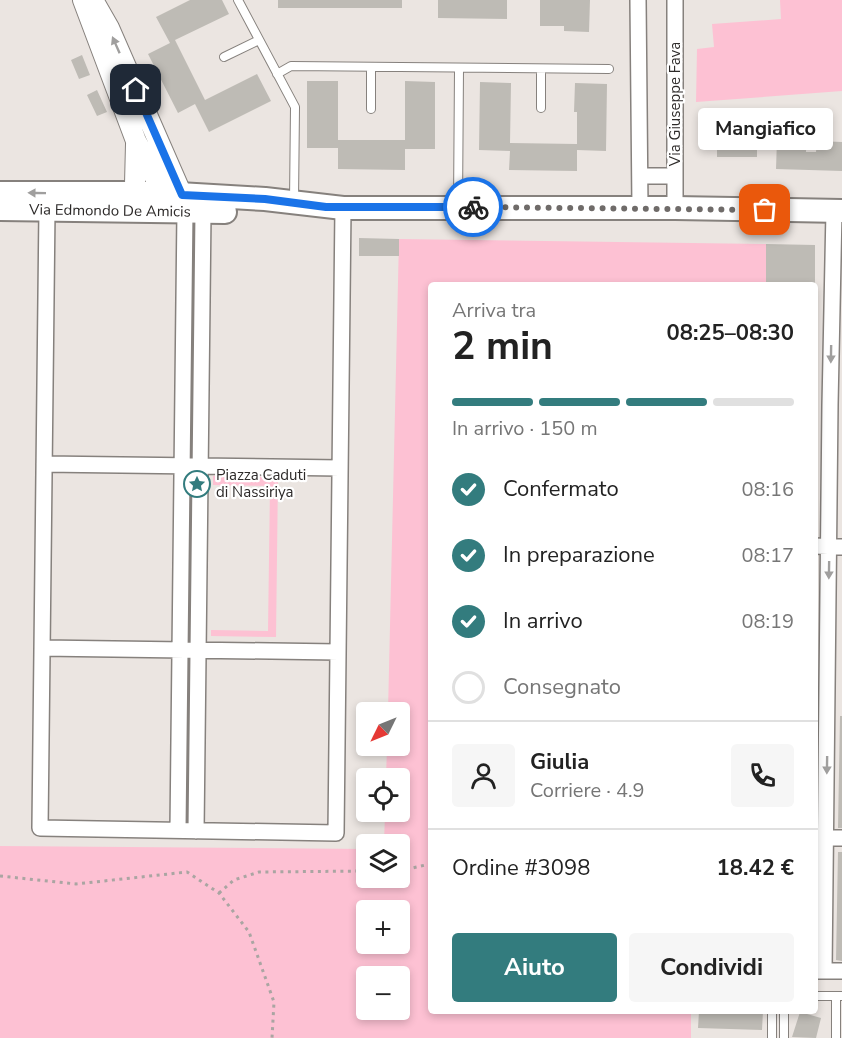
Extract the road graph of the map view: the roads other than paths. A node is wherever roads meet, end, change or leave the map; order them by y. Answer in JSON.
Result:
{"nodes":[{"id":1,"x":83,"y":0,"type":"edge"},
{"id":2,"x":93,"y":0,"type":"edge"},
{"id":3,"x":238,"y":0,"type":"edge"},
{"id":4,"x":638,"y":0,"type":"edge"},
{"id":5,"x":675,"y":0,"type":"edge"},
{"id":6,"x":259,"y":40,"type":"junction"},
{"id":7,"x":224,"y":57,"type":"dead end"},
{"id":8,"x":371,"y":67,"type":"junction"},
{"id":9,"x":459,"y":69,"type":"junction"},
{"id":10,"x":541,"y":69,"type":"junction"},
{"id":11,"x":609,"y":69,"type":"dead end"},
{"id":12,"x":277,"y":74,"type":"junction"},
{"id":13,"x":541,"y":108,"type":"dead end"},
{"id":14,"x":371,"y":109,"type":"dead end"},
{"id":15,"x":136,"y":141,"type":"junction"},
{"id":16,"x":640,"y":176,"type":"junction"},
{"id":17,"x":675,"y":176,"type":"junction"},
{"id":18,"x":0,"y":193,"type":"edge"},
{"id":19,"x":133,"y":194,"type":"junction"},
{"id":20,"x":294,"y":203,"type":"junction"},
{"id":21,"x":180,"y":204,"type":"junction"},
{"id":22,"x":334,"y":207,"type":"junction"},
{"id":23,"x":458,"y":207,"type":"junction"},
{"id":24,"x":640,"y":208,"type":"junction"},
{"id":25,"x":675,"y":208,"type":"junction"},
{"id":26,"x":0,"y":209,"type":"edge"},
{"id":27,"x":46,"y":209,"type":"junction"},
{"id":28,"x":838,"y":211,"type":"edge"},
{"id":29,"x":836,"y":405,"type":"edge"},
{"id":30,"x":44,"y":464,"type":"junction"},
{"id":31,"x":182,"y":466,"type":"junction"},
{"id":32,"x":200,"y":466,"type":"junction"},
{"id":33,"x":340,"y":468,"type":"junction"},
{"id":34,"x":829,"y":546,"type":"edge"},
{"id":35,"x":42,"y":648,"type":"junction"},
{"id":36,"x":180,"y":650,"type":"junction"},
{"id":37,"x":198,"y":650,"type":"junction"},
{"id":38,"x":338,"y":652,"type":"junction"},
{"id":39,"x":835,"y":708,"type":"edge"},
{"id":40,"x":178,"y":830,"type":"junction"},
{"id":41,"x":196,"y":831,"type":"junction"},
{"id":42,"x":826,"y":838,"type":"junction"},
{"id":43,"x":842,"y":838,"type":"edge"},
{"id":44,"x":820,"y":971,"type":"edge"},
{"id":45,"x":842,"y":971,"type":"edge"},
{"id":46,"x":818,"y":996,"type":"edge"},
{"id":47,"x":839,"y":996,"type":"edge"},
{"id":48,"x":772,"y":1014,"type":"edge"},
{"id":49,"x":784,"y":1014,"type":"edge"},
{"id":50,"x":772,"y":1038,"type":"edge"},
{"id":51,"x":784,"y":1038,"type":"edge"},
{"id":52,"x":836,"y":1038,"type":"edge"}],
"edges":[{"from":1,"to":15,"type":"street"},
{"from":21,"to":2,"type":"street","one_way":true},
{"from":3,"to":6,"type":"lane"},
{"from":4,"to":16,"type":"street"},
{"from":5,"to":17,"type":"street","name":"Via Giuseppe Fava"},
{"from":6,"to":7,"type":"lane"},
{"from":6,"to":12,"type":"lane"},
{"from":8,"to":9,"type":"lane"},
{"from":8,"to":12,"type":"lane"},
{"from":8,"to":14,"type":"lane"},
{"from":9,"to":10,"type":"lane"},
{"from":9,"to":23,"type":"lane"},
{"from":10,"to":11,"type":"lane"},
{"from":10,"to":13,"type":"lane"},
{"from":12,"to":20,"type":"lane"},
{"from":15,"to":19,"type":"street"},
{"from":15,"to":21,"type":"street"},
{"from":16,"to":17,"type":"street"},
{"from":16,"to":24,"type":"street"},
{"from":17,"to":25,"type":"street","name":"Via Giuseppe Fava"},
{"from":19,"to":18,"type":"main road","name":"Via Edmondo De Amicis","one_way":true},
{"from":19,"to":21,"type":"main road","name":"Via Edmondo De Amicis"},
{"from":20,"to":21,"type":"main road","name":"Via Edmondo De Amicis"},
{"from":20,"to":22,"type":"main road","name":"Via Edmondo De Amicis"},
{"from":21,"to":22,"type":"main road","name":"Via Edmondo De Amicis"},
{"from":21,"to":27,"type":"main road","name":"Via Edmondo De Amicis"},
{"from":21,"to":31,"type":"street"},
{"from":21,"to":32,"type":"street"},
{"from":22,"to":23,"type":"main road","name":"Via Edmondo De Amicis"},
{"from":22,"to":33,"type":"street"},
{"from":23,"to":24,"type":"main road","name":"Via Edmondo De Amicis"},
{"from":24,"to":25,"type":"main road","name":"Via Edmondo De Amicis"},
{"from":25,"to":28,"type":"main road","name":"Via Edmondo De Amicis"},
{"from":26,"to":27,"type":"main road","name":"Via Edmondo De Amicis"},
{"from":27,"to":30,"type":"street"},
{"from":28,"to":29,"type":"street","one_way":true},
{"from":29,"to":34,"type":"street"},
{"from":30,"to":31,"type":"street"},
{"from":30,"to":35,"type":"street"},
{"from":31,"to":32,"type":"street"},
{"from":31,"to":36,"type":"street"},
{"from":32,"to":33,"type":"street"},
{"from":32,"to":37,"type":"street"},
{"from":33,"to":38,"type":"street"},
{"from":34,"to":39,"type":"street","one_way":true},
{"from":35,"to":36,"type":"street"},
{"from":35,"to":40,"type":"street"},
{"from":36,"to":37,"type":"street"},
{"from":36,"to":40,"type":"street"},
{"from":37,"to":38,"type":"street"},
{"from":37,"to":41,"type":"street"},
{"from":38,"to":41,"type":"street"},
{"from":39,"to":42,"type":"street","one_way":true},
{"from":40,"to":41,"type":"street"},
{"from":42,"to":43,"type":"street"},
{"from":42,"to":44,"type":"street"},
{"from":44,"to":45,"type":"street"},
{"from":46,"to":47,"type":"lane"},
{"from":47,"to":52,"type":"lane"},
{"from":48,"to":50,"type":"lane"},
{"from":49,"to":51,"type":"lane"}]}
